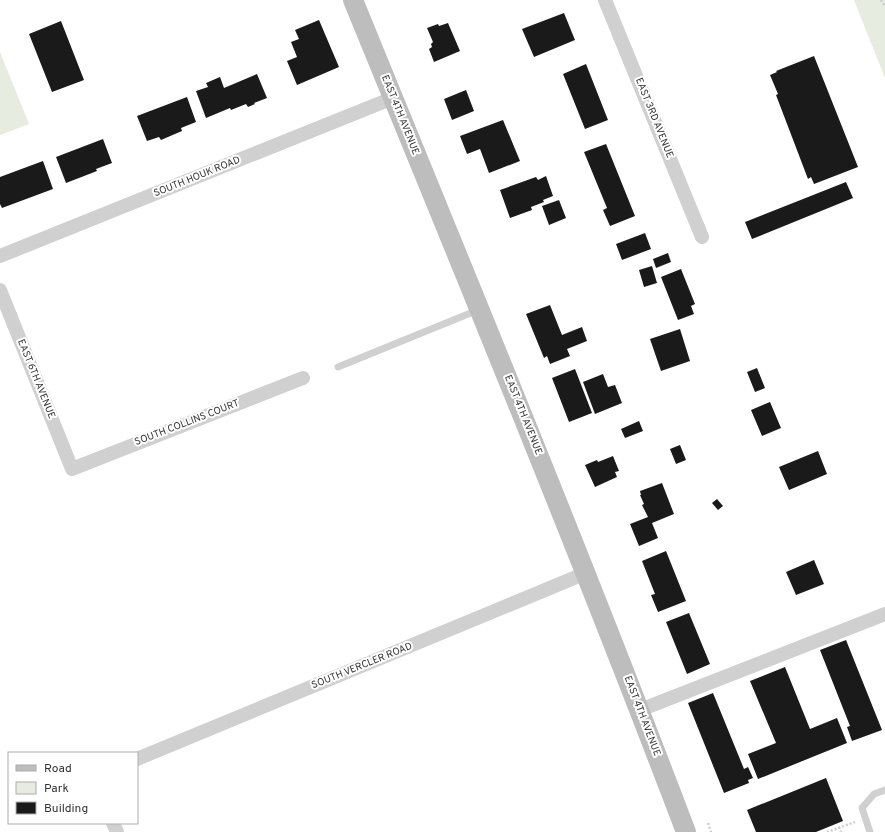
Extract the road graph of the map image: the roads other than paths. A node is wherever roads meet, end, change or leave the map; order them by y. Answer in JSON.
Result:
{"nodes":[{"id":1,"x":353,"y":0,"type":"edge"},
{"id":2,"x":605,"y":0,"type":"edge"},
{"id":3,"x":393,"y":98,"type":"junction"},
{"id":4,"x":702,"y":236,"type":"dead end"},
{"id":5,"x":0,"y":256,"type":"edge"},
{"id":6,"x":0,"y":290,"type":"edge"},
{"id":7,"x":480,"y":310,"type":"junction"},
{"id":8,"x":338,"y":367,"type":"dead end"},
{"id":9,"x":303,"y":378,"type":"dead end"},
{"id":10,"x":72,"y":469,"type":"joint"},
{"id":11,"x":586,"y":573,"type":"junction"},
{"id":12,"x":885,"y":614,"type":"edge"},
{"id":13,"x":640,"y":710,"type":"junction"},
{"id":14,"x":138,"y":759,"type":"edge"},
{"id":15,"x":885,"y":790,"type":"edge"},
{"id":16,"x":686,"y":832,"type":"edge"},
{"id":17,"x":870,"y":832,"type":"edge"}],
"edges":[{"from":1,"to":3,"type":"street","name":"EAST 4TH AVENUE"},
{"from":2,"to":4,"type":"street","name":"EAST 3RD AVENUE"},
{"from":3,"to":5,"type":"street","name":"SOUTH HOUK ROAD"},
{"from":3,"to":7,"type":"street","name":"EAST 4TH AVENUE"},
{"from":6,"to":10,"type":"street","name":"EAST 6TH AVENUE"},
{"from":7,"to":8,"type":"lane"},
{"from":7,"to":11,"type":"street","name":"EAST 4TH AVENUE"},
{"from":9,"to":10,"type":"street","name":"SOUTH COLLINS COURT"},
{"from":11,"to":13,"type":"street","name":"EAST 4TH AVENUE"},
{"from":11,"to":14,"type":"street","name":"SOUTH VERCLER ROAD"},
{"from":12,"to":13,"type":"street"},
{"from":13,"to":16,"type":"street","name":"EAST 4TH AVENUE"},
{"from":15,"to":17,"type":"lane"}]}
